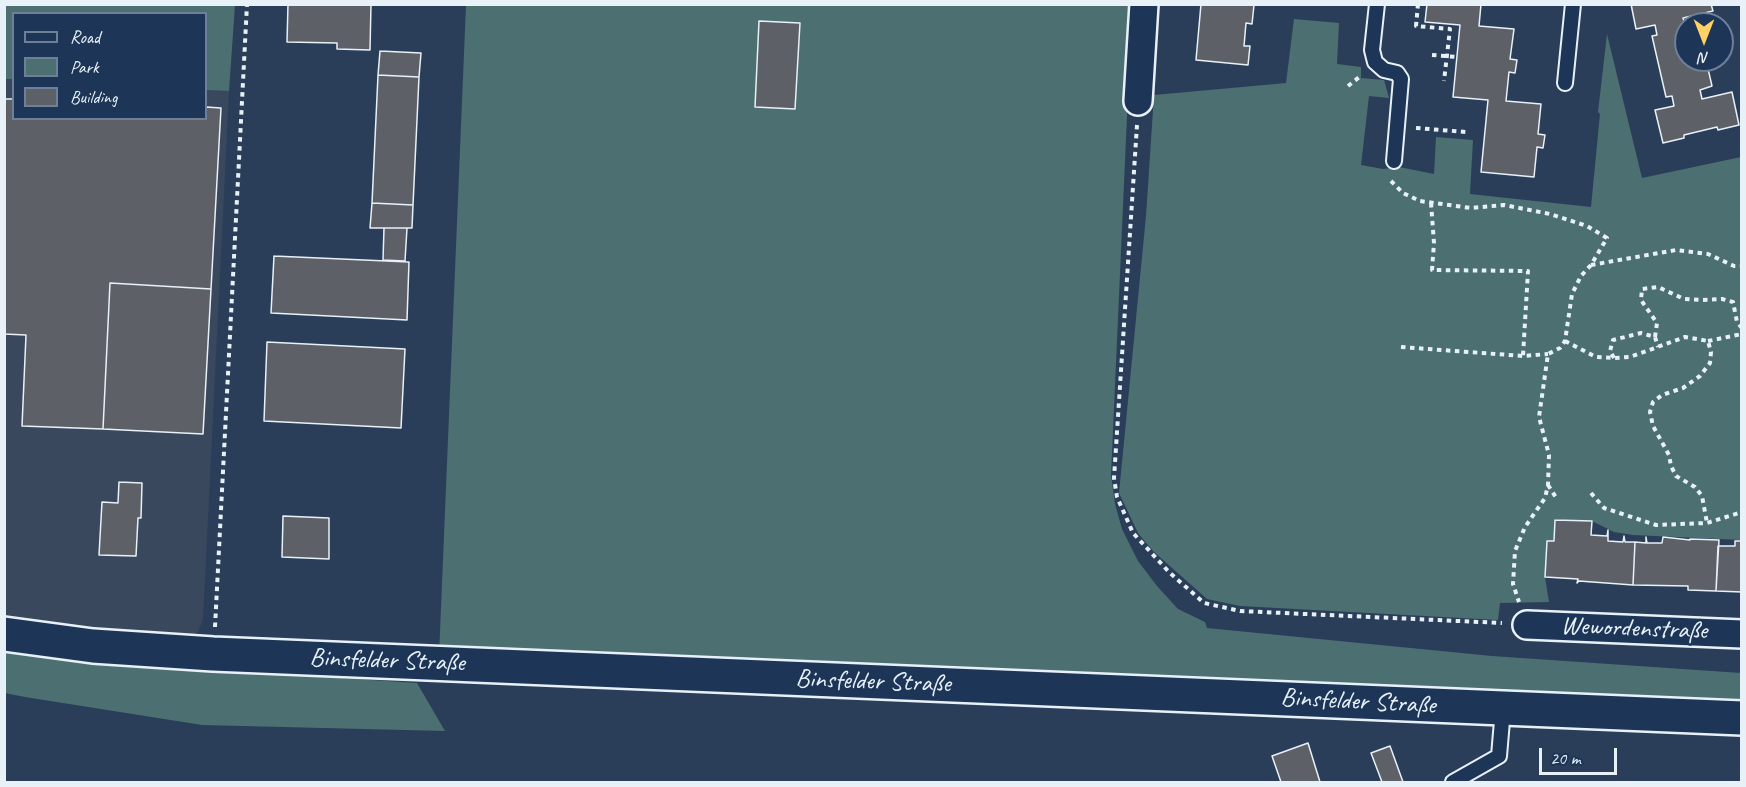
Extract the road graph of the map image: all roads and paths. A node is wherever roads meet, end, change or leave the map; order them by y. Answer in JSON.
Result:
{"nodes":[{"id":1,"x":248,"y":4,"type":"edge"},
{"id":2,"x":1144,"y":4,"type":"edge"},
{"id":3,"x":1377,"y":4,"type":"edge"},
{"id":4,"x":1418,"y":4,"type":"edge"},
{"id":5,"x":1573,"y":4,"type":"edge"},
{"id":6,"x":1432,"y":55,"type":"dead end"},
{"id":7,"x":1447,"y":56,"type":"junction"},
{"id":8,"x":1457,"y":57,"type":"dead end"},
{"id":9,"x":1444,"y":81,"type":"dead end"},
{"id":10,"x":1565,"y":83,"type":"dead end"},
{"id":11,"x":1138,"y":101,"type":"joint"},
{"id":12,"x":1398,"y":126,"type":"junction"},
{"id":13,"x":1466,"y":132,"type":"dead end"},
{"id":14,"x":1394,"y":161,"type":"joint"},
{"id":15,"x":1431,"y":202,"type":"junction"},
{"id":16,"x":1591,"y":265,"type":"junction"},
{"id":17,"x":1742,"y":267,"type":"edge"},
{"id":18,"x":1742,"y":328,"type":"edge"},
{"id":19,"x":1742,"y":334,"type":"edge"},
{"id":20,"x":1655,"y":337,"type":"junction"},
{"id":21,"x":1565,"y":341,"type":"junction"},
{"id":22,"x":1707,"y":341,"type":"junction"},
{"id":23,"x":1401,"y":347,"type":"dead end"},
{"id":24,"x":1658,"y":347,"type":"junction"},
{"id":25,"x":1548,"y":354,"type":"junction"},
{"id":26,"x":1523,"y":356,"type":"junction"},
{"id":27,"x":1614,"y":358,"type":"junction"},
{"id":28,"x":1548,"y":485,"type":"junction"},
{"id":29,"x":1591,"y":493,"type":"dead end"},
{"id":30,"x":1557,"y":499,"type":"dead end"},
{"id":31,"x":1742,"y":512,"type":"edge"},
{"id":32,"x":1707,"y":523,"type":"junction"},
{"id":33,"x":1527,"y":625,"type":"junction"},
{"id":34,"x":4,"y":634,"type":"edge"},
{"id":35,"x":1742,"y":634,"type":"edge"},
{"id":36,"x":213,"y":654,"type":"junction"},
{"id":37,"x":1503,"y":709,"type":"junction"},
{"id":38,"x":1742,"y":718,"type":"edge"},
{"id":39,"x":1453,"y":783,"type":"edge"}],
"edges":[{"from":1,"to":36,"type":"path"},
{"from":2,"to":11,"type":"street"},
{"from":3,"to":12,"type":"lane"},
{"from":4,"to":7,"type":"path"},
{"from":5,"to":10,"type":"lane"},
{"from":6,"to":7,"type":"path"},
{"from":7,"to":8,"type":"path"},
{"from":7,"to":9,"type":"path"},
{"from":11,"to":33,"type":"path"},
{"from":12,"to":13,"type":"path"},
{"from":12,"to":14,"type":"lane"},
{"from":14,"to":15,"type":"path"},
{"from":15,"to":16,"type":"path"},
{"from":15,"to":26,"type":"path"},
{"from":16,"to":17,"type":"path"},
{"from":16,"to":21,"type":"path"},
{"from":18,"to":20,"type":"path"},
{"from":19,"to":22,"type":"path"},
{"from":20,"to":24,"type":"path"},
{"from":20,"to":27,"type":"path"},
{"from":21,"to":25,"type":"path"},
{"from":21,"to":27,"type":"path"},
{"from":22,"to":24,"type":"path"},
{"from":22,"to":32,"type":"path"},
{"from":23,"to":26,"type":"path"},
{"from":24,"to":27,"type":"path"},
{"from":25,"to":26,"type":"path"},
{"from":25,"to":28,"type":"path"},
{"from":28,"to":30,"type":"path"},
{"from":28,"to":33,"type":"path"},
{"from":29,"to":32,"type":"path"},
{"from":31,"to":32,"type":"path"},
{"from":33,"to":35,"type":"street","name":"Wewordenstraße"},
{"from":34,"to":36,"type":"street","name":"Binsfelder Straße"},
{"from":36,"to":37,"type":"street","name":"Binsfelder Straße"},
{"from":37,"to":38,"type":"street","name":"Binsfelder Straße"},
{"from":37,"to":39,"type":"lane"}]}
